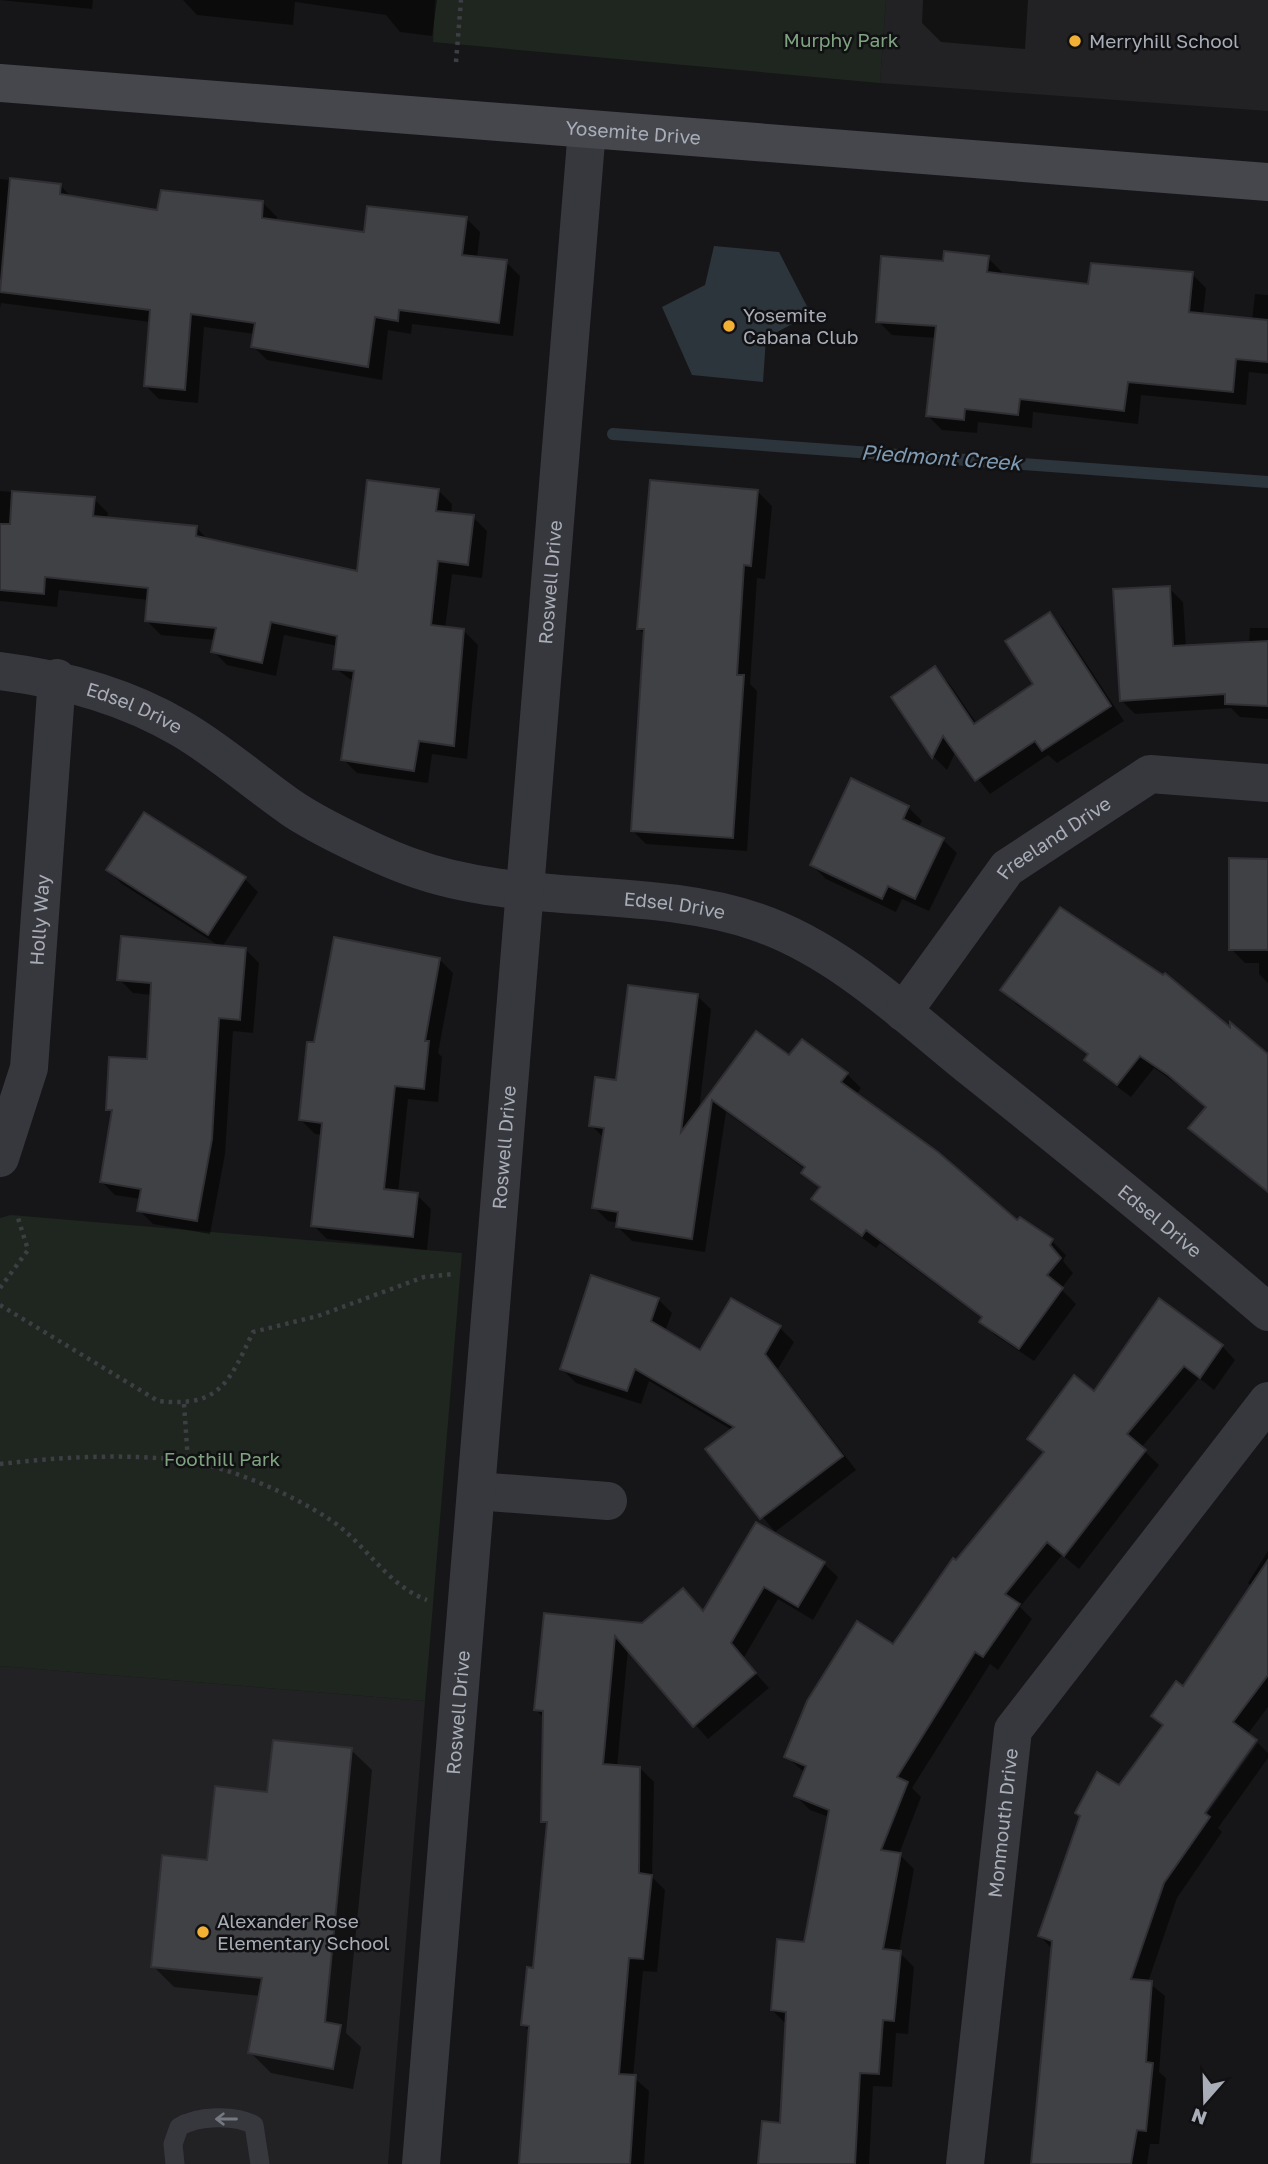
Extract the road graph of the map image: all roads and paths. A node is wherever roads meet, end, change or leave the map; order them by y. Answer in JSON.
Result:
{"nodes":[{"id":1,"x":461,"y":0,"type":"edge"},
{"id":2,"x":456,"y":62,"type":"dead end"},
{"id":3,"x":0,"y":83,"type":"edge"},
{"id":4,"x":587,"y":129,"type":"junction"},
{"id":5,"x":1268,"y":182,"type":"edge"},
{"id":6,"x":0,"y":671,"type":"edge"},
{"id":7,"x":57,"y":678,"type":"junction"},
{"id":8,"x":1268,"y":783,"type":"edge"},
{"id":9,"x":525,"y":890,"type":"junction"},
{"id":10,"x":903,"y":1012,"type":"junction"},
{"id":11,"x":0,"y":1158,"type":"edge"},
{"id":12,"x":18,"y":1218,"type":"dead end"},
{"id":13,"x":456,"y":1273,"type":"dead end"},
{"id":14,"x":0,"y":1288,"type":"edge"},
{"id":15,"x":0,"y":1305,"type":"edge"},
{"id":16,"x":1268,"y":1312,"type":"edge"},
{"id":17,"x":1268,"y":1401,"type":"edge"},
{"id":18,"x":184,"y":1404,"type":"junction"},
{"id":19,"x":188,"y":1461,"type":"junction"},
{"id":20,"x":0,"y":1464,"type":"edge"},
{"id":21,"x":476,"y":1491,"type":"junction"},
{"id":22,"x":608,"y":1501,"type":"dead end"},
{"id":23,"x":466,"y":1604,"type":"junction"},
{"id":24,"x":175,"y":2164,"type":"edge"},
{"id":25,"x":260,"y":2164,"type":"edge"},
{"id":26,"x":421,"y":2164,"type":"edge"},
{"id":27,"x":965,"y":2164,"type":"edge"}],
"edges":[{"from":1,"to":2,"type":"path"},
{"from":3,"to":4,"type":"street","name":"Yosemite Drive"},
{"from":4,"to":5,"type":"street","name":"Yosemite Drive"},
{"from":4,"to":9,"type":"street","name":"Roswell Drive"},
{"from":6,"to":7,"type":"street","name":"Edsel Drive"},
{"from":7,"to":9,"type":"street","name":"Edsel Drive"},
{"from":7,"to":11,"type":"street","name":"Holly Way"},
{"from":8,"to":10,"type":"street","name":"Freeland Drive"},
{"from":9,"to":10,"type":"street","name":"Edsel Drive"},
{"from":9,"to":21,"type":"street","name":"Roswell Drive"},
{"from":10,"to":16,"type":"street","name":"Edsel Drive"},
{"from":12,"to":14,"type":"path"},
{"from":13,"to":18,"type":"path"},
{"from":15,"to":18,"type":"path"},
{"from":17,"to":27,"type":"street","name":"Monmouth Drive"},
{"from":18,"to":19,"type":"path"},
{"from":19,"to":20,"type":"path"},
{"from":19,"to":23,"type":"path"},
{"from":21,"to":22,"type":"street"},
{"from":21,"to":23,"type":"street","name":"Roswell Drive"},
{"from":23,"to":26,"type":"street","name":"Roswell Drive"},
{"from":25,"to":24,"type":"lane","one_way":true}]}
